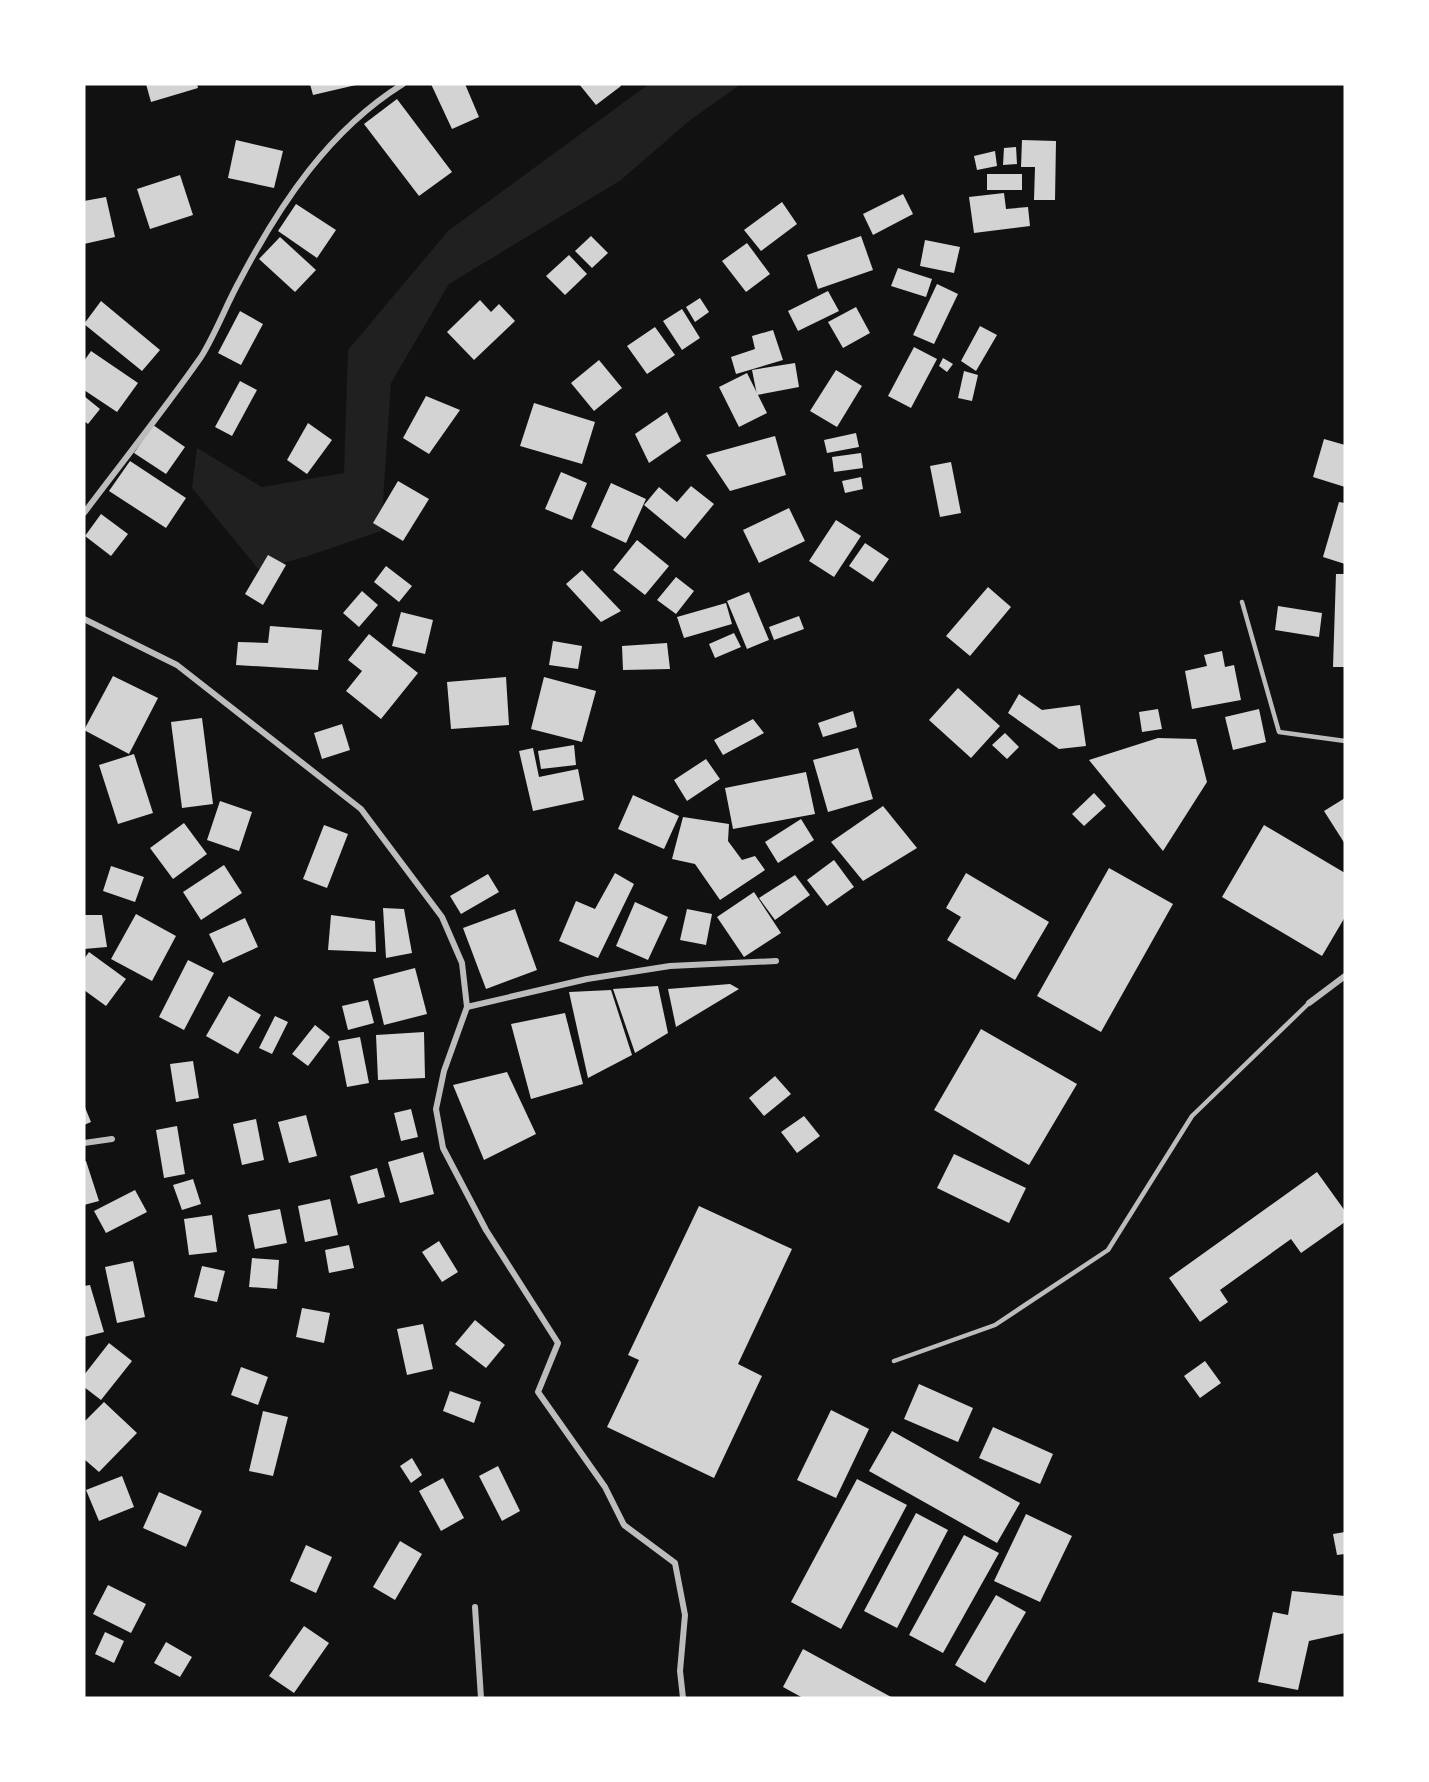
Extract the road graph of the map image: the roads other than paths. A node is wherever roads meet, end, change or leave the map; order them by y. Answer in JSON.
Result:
{"nodes":[{"id":1,"x":403,"y":84,"type":"edge"},
{"id":2,"x":84,"y":513,"type":"edge"},
{"id":3,"x":1242,"y":602,"type":"dead end"},
{"id":4,"x":84,"y":619,"type":"edge"},
{"id":5,"x":1345,"y":741,"type":"edge"},
{"id":6,"x":776,"y":962,"type":"dead end"},
{"id":7,"x":1345,"y":976,"type":"edge"},
{"id":8,"x":1309,"y":1003,"type":"joint"},
{"id":9,"x":467,"y":1007,"type":"junction"},
{"id":10,"x":112,"y":1139,"type":"dead end"},
{"id":11,"x":84,"y":1143,"type":"edge"},
{"id":12,"x":894,"y":1361,"type":"dead end"},
{"id":13,"x":475,"y":1607,"type":"dead end"},
{"id":14,"x":481,"y":1698,"type":"edge"},
{"id":15,"x":683,"y":1698,"type":"edge"}],
"edges":[{"from":1,"to":2,"type":"street"},
{"from":3,"to":5,"type":"lane"},
{"from":4,"to":9,"type":"street"},
{"from":6,"to":9,"type":"street"},
{"from":7,"to":8,"type":"street"},
{"from":8,"to":12,"type":"lane"},
{"from":9,"to":15,"type":"street"},
{"from":10,"to":11,"type":"street"},
{"from":13,"to":14,"type":"street"}]}
